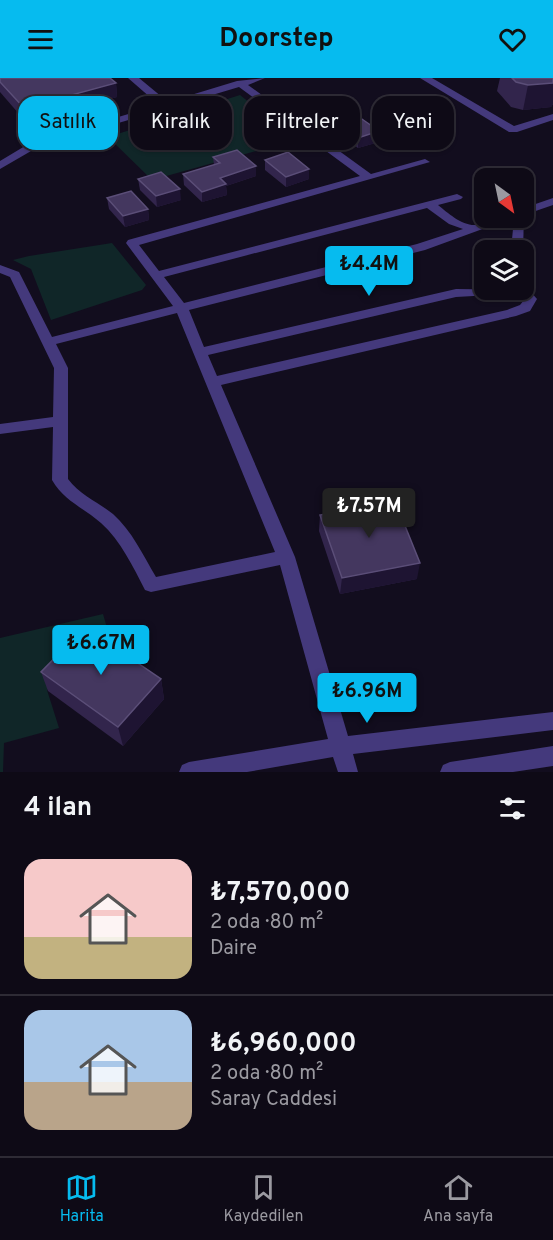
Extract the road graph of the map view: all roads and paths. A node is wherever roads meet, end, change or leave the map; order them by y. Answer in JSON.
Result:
{"nodes":[{"id":1,"x":132,"y":78,"type":"edge"},
{"id":2,"x":260,"y":78,"type":"edge"},
{"id":3,"x":425,"y":78,"type":"edge"},
{"id":4,"x":240,"y":83,"type":"junction"},
{"id":5,"x":154,"y":96,"type":"edge"},
{"id":6,"x":193,"y":96,"type":"edge"},
{"id":7,"x":130,"y":115,"type":"edge"},
{"id":8,"x":553,"y":117,"type":"edge"},
{"id":9,"x":424,"y":162,"type":"dead end"},
{"id":10,"x":0,"y":166,"type":"edge"},
{"id":11,"x":368,"y":177,"type":"junction"},
{"id":12,"x":457,"y":197,"type":"dead end"},
{"id":13,"x":553,"y":201,"type":"edge"},
{"id":14,"x":429,"y":204,"type":"junction"},
{"id":15,"x":534,"y":208,"type":"edge"},
{"id":16,"x":476,"y":229,"type":"joint"},
{"id":17,"x":0,"y":269,"type":"edge"},
{"id":18,"x":158,"y":275,"type":"junction"},
{"id":19,"x":474,"y":292,"type":"edge"},
{"id":20,"x":530,"y":300,"type":"edge"},
{"id":21,"x":181,"y":308,"type":"junction"},
{"id":22,"x":48,"y":342,"type":"junction"},
{"id":23,"x":201,"y":352,"type":"junction"},
{"id":24,"x":213,"y":382,"type":"junction"},
{"id":25,"x":59,"y":421,"type":"junction"},
{"id":26,"x":0,"y":429,"type":"edge"},
{"id":27,"x":286,"y":558,"type":"junction"},
{"id":28,"x":553,"y":721,"type":"edge"},
{"id":29,"x":341,"y":746,"type":"junction"},
{"id":30,"x":553,"y":756,"type":"edge"},
{"id":31,"x":189,"y":772,"type":"edge"},
{"id":32,"x":348,"y":772,"type":"edge"},
{"id":33,"x":450,"y":772,"type":"edge"}],
"edges":[{"from":1,"to":5,"type":"street"},
{"from":2,"to":4,"type":"street"},
{"from":3,"to":8,"type":"street"},
{"from":4,"to":6,"type":"street"},
{"from":4,"to":11,"type":"street"},
{"from":7,"to":10,"type":"street"},
{"from":9,"to":11,"type":"street"},
{"from":11,"to":18,"type":"street"},
{"from":12,"to":14,"type":"street"},
{"from":13,"to":15,"type":"street"},
{"from":14,"to":16,"type":"street"},
{"from":14,"to":18,"type":"street"},
{"from":16,"to":21,"type":"street"},
{"from":17,"to":22,"type":"street"},
{"from":18,"to":21,"type":"street"},
{"from":19,"to":23,"type":"street"},
{"from":20,"to":24,"type":"street"},
{"from":21,"to":22,"type":"street"},
{"from":21,"to":23,"type":"street"},
{"from":22,"to":25,"type":"street"},
{"from":23,"to":24,"type":"street"},
{"from":24,"to":27,"type":"street"},
{"from":25,"to":26,"type":"street"},
{"from":25,"to":27,"type":"street"},
{"from":27,"to":29,"type":"street"},
{"from":28,"to":29,"type":"street"},
{"from":29,"to":31,"type":"street"},
{"from":29,"to":32,"type":"street"},
{"from":30,"to":33,"type":"street"}]}
